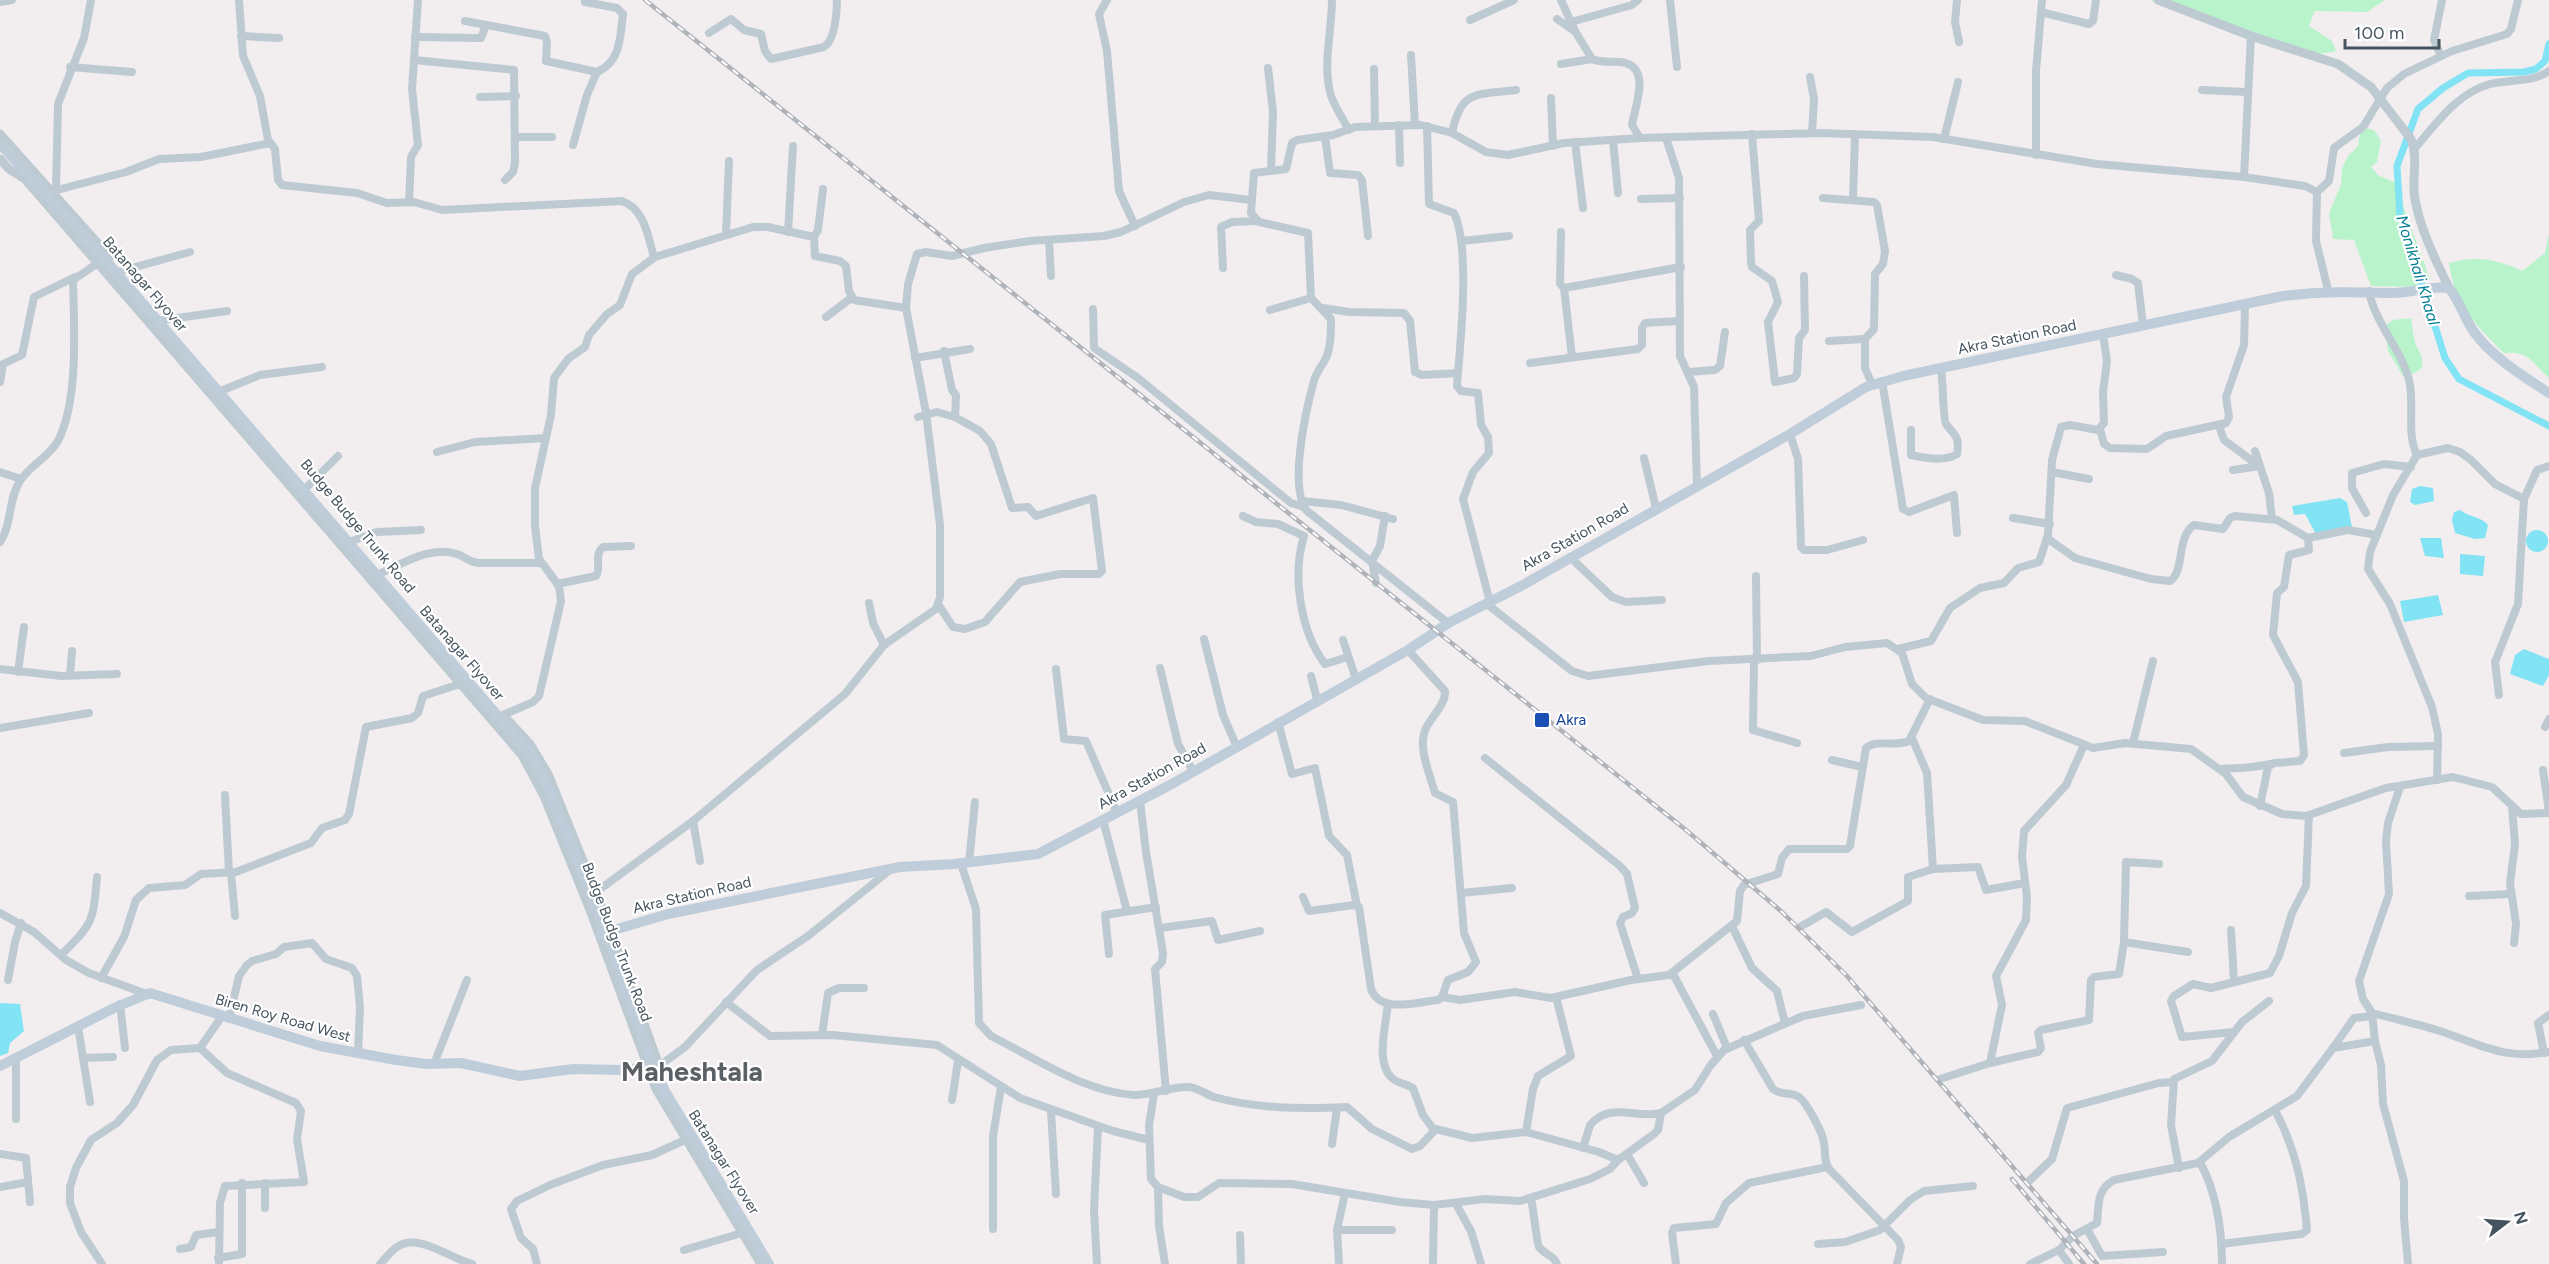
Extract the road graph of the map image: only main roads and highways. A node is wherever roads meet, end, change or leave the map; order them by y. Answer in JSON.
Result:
{"nodes":[{"id":1,"x":0,"y":144,"type":"edge"},
{"id":2,"x":2549,"y":393,"type":"edge"},
{"id":3,"x":600,"y":934,"type":"road end"},
{"id":4,"x":0,"y":1066,"type":"edge"},
{"id":5,"x":659,"y":1066,"type":"road end"},
{"id":6,"x":769,"y":1264,"type":"edge"}],
"edges":[{"from":1,"to":6,"type":"main road","name":"Batanagar Flyover"},
{"from":2,"to":3,"type":"main road","name":"Akra Station Road"},
{"from":4,"to":5,"type":"main road","name":"Biren Roy Road West"}]}
